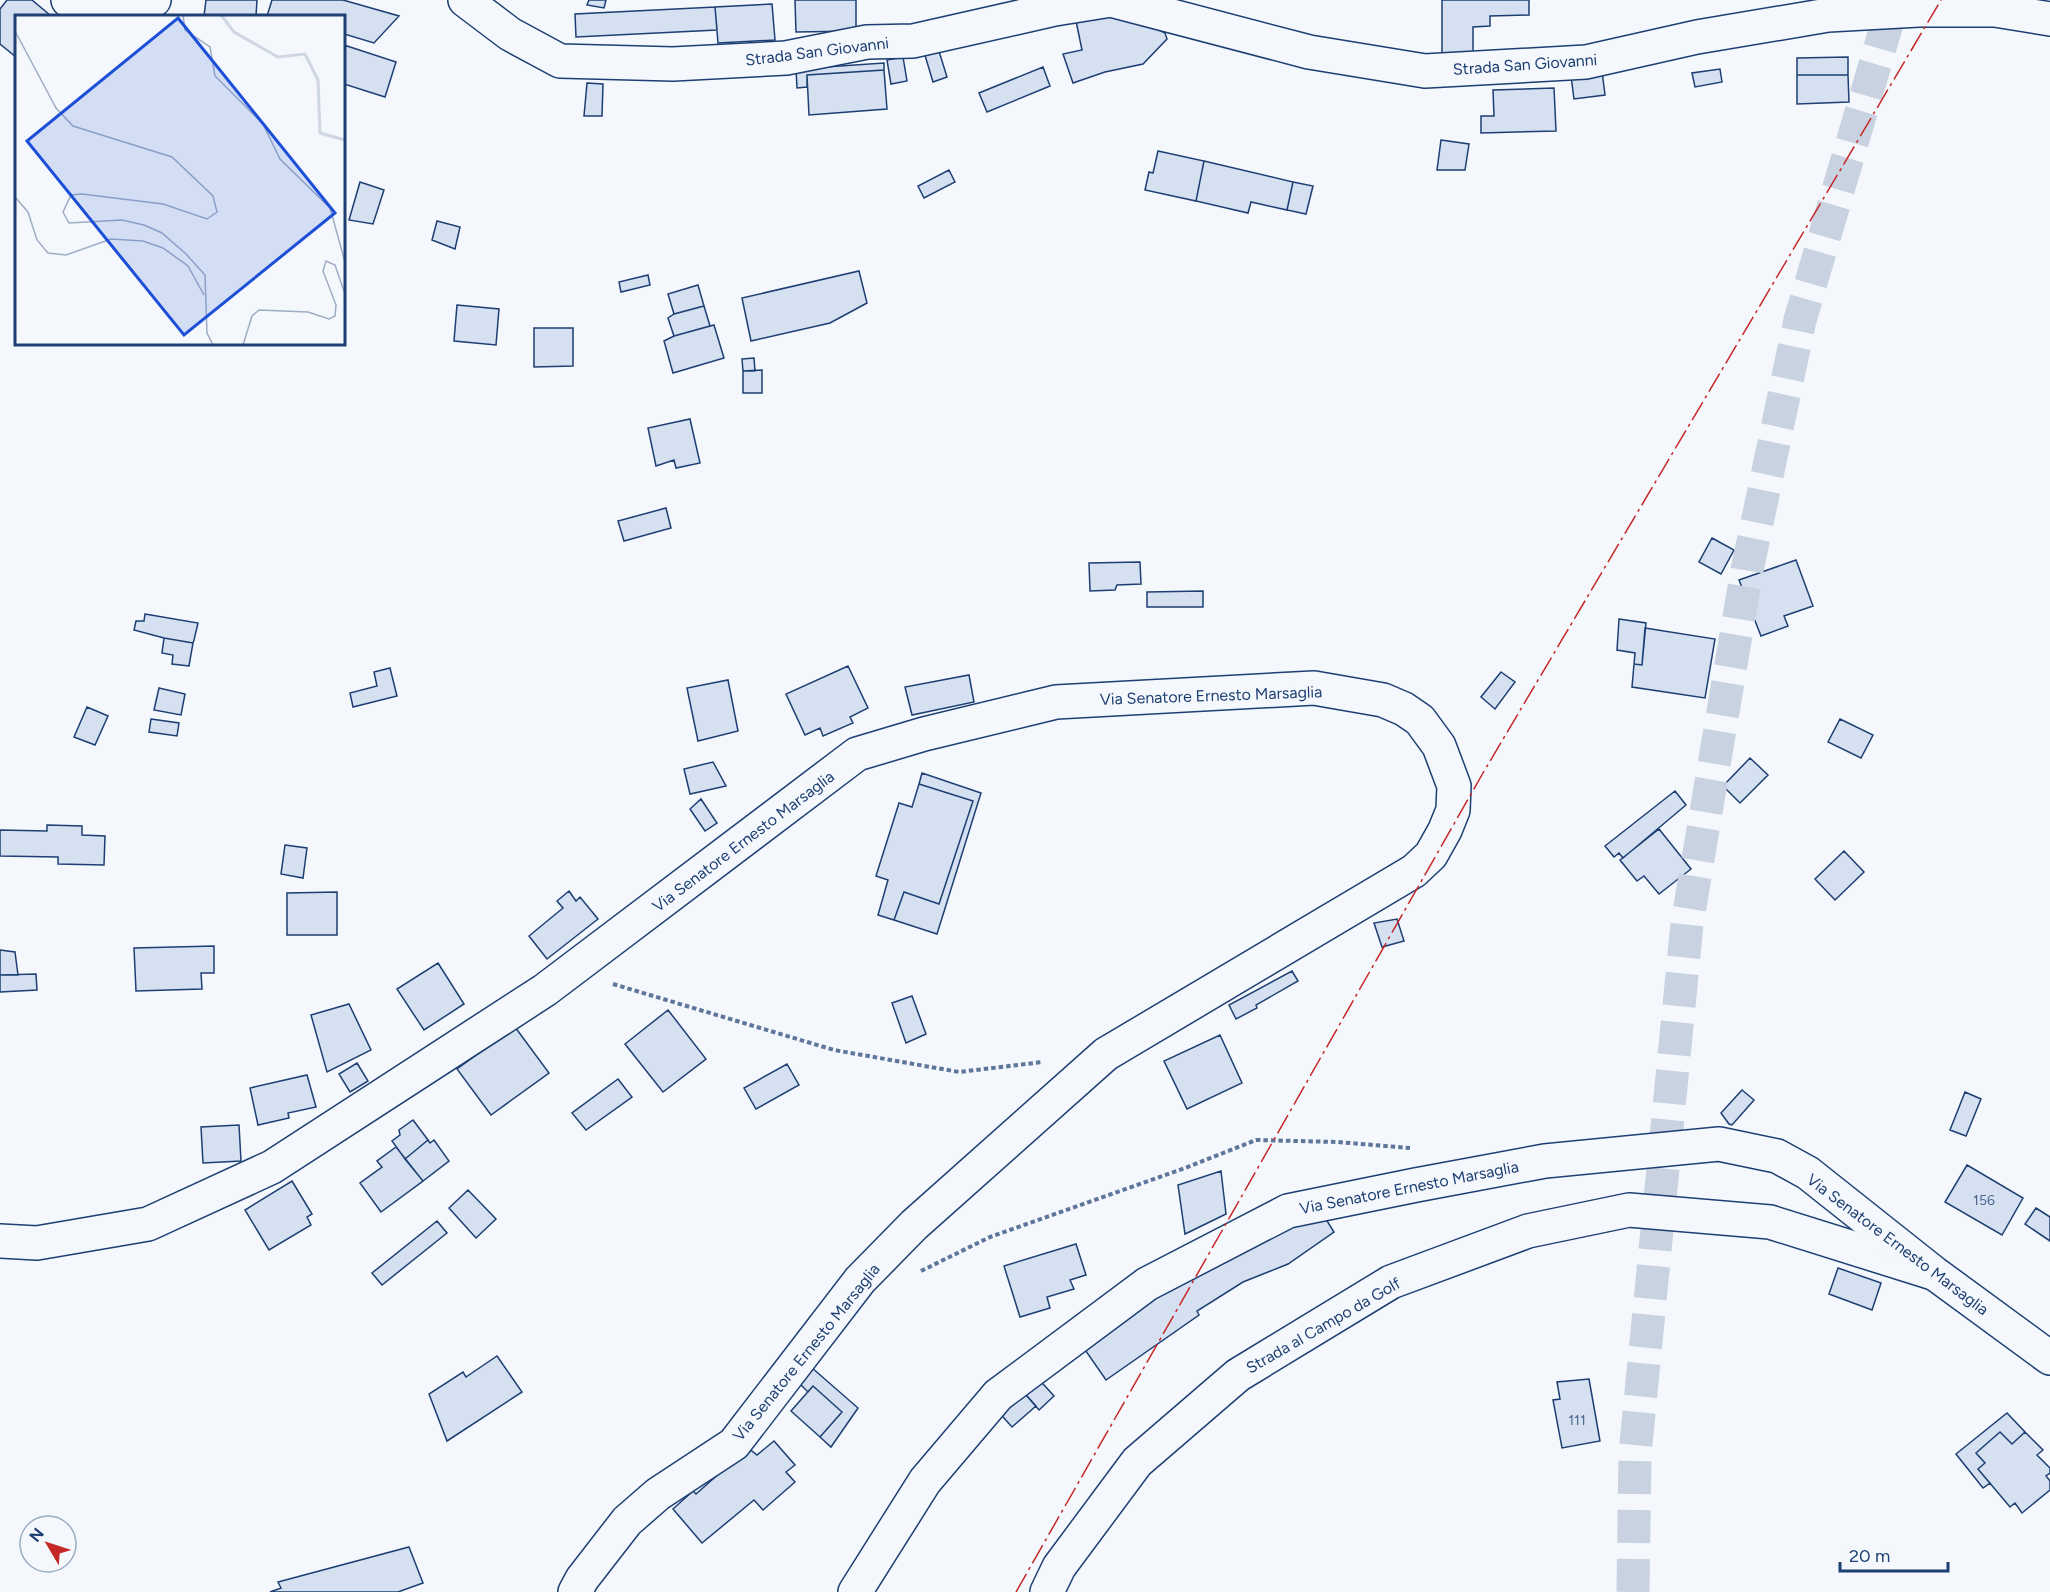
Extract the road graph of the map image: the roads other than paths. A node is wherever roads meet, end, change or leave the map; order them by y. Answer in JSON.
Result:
{"nodes":[{"id":1,"x":68,"y":0,"type":"edge"},
{"id":2,"x":154,"y":0,"type":"edge"},
{"id":3,"x":465,"y":0,"type":"edge"},
{"id":4,"x":1111,"y":0,"type":"edge"},
{"id":5,"x":2050,"y":19,"type":"edge"},
{"id":6,"x":0,"y":1241,"type":"edge"},
{"id":7,"x":1934,"y":1273,"type":"junction"},
{"id":8,"x":2050,"y":1358,"type":"edge"},
{"id":9,"x":575,"y":1592,"type":"edge"},
{"id":10,"x":855,"y":1592,"type":"edge"},
{"id":11,"x":1047,"y":1592,"type":"edge"}],
"edges":[{"from":1,"to":2,"type":"street"},
{"from":3,"to":4,"type":"street","name":"Strada San Giovanni"},
{"from":4,"to":5,"type":"street","name":"Strada San Giovanni"},
{"from":6,"to":9,"type":"street","name":"Via Senatore Ernesto Marsaglia"},
{"from":7,"to":8,"type":"street","name":"Via Senatore Ernesto Marsaglia"},
{"from":7,"to":10,"type":"street","name":"Via Senatore Ernesto Marsaglia"},
{"from":7,"to":11,"type":"street","name":"Strada al Campo da Golf"}]}
